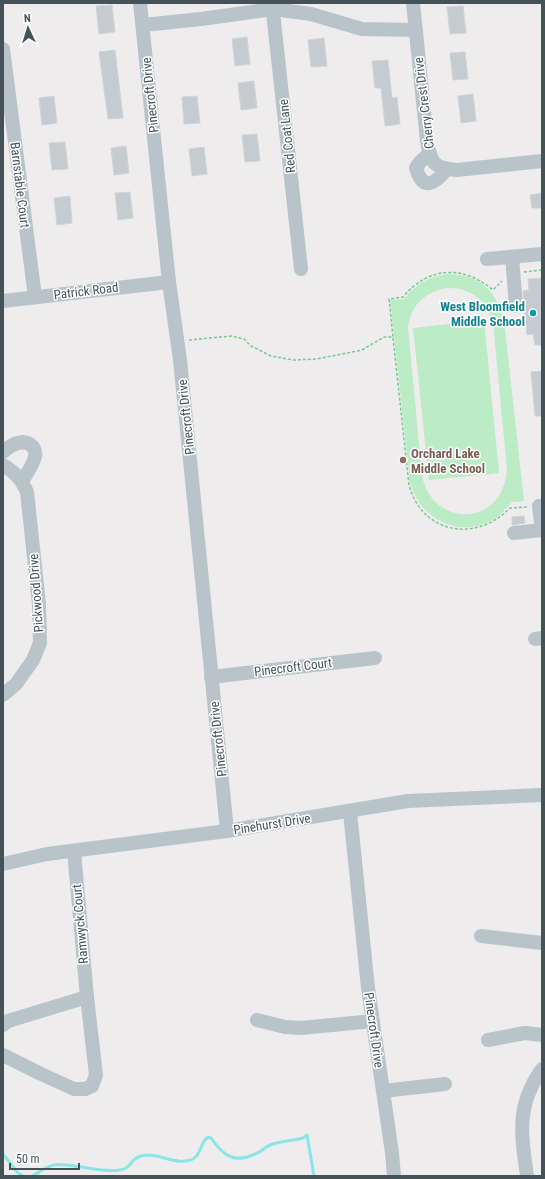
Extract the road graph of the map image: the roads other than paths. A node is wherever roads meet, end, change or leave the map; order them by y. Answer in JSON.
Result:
{"nodes":[{"id":1,"x":140,"y":3,"type":"edge"},
{"id":2,"x":413,"y":3,"type":"edge"},
{"id":3,"x":273,"y":6,"type":"edge"},
{"id":4,"x":143,"y":25,"type":"junction"},
{"id":5,"x":416,"y":30,"type":"junction"},
{"id":6,"x":3,"y":49,"type":"edge"},
{"id":7,"x":429,"y":154,"type":"junction"},
{"id":8,"x":542,"y":161,"type":"edge"},
{"id":9,"x":447,"y":169,"type":"junction"},
{"id":10,"x":542,"y":254,"type":"edge"},
{"id":11,"x":512,"y":256,"type":"junction"},
{"id":12,"x":487,"y":259,"type":"dead end"},
{"id":13,"x":301,"y":269,"type":"dead end"},
{"id":14,"x":170,"y":282,"type":"junction"},
{"id":15,"x":35,"y":297,"type":"junction"},
{"id":16,"x":3,"y":301,"type":"edge"},
{"id":17,"x":516,"y":306,"type":"dead end"},
{"id":18,"x":3,"y":452,"type":"edge"},
{"id":19,"x":3,"y":465,"type":"edge"},
{"id":20,"x":22,"y":480,"type":"junction"},
{"id":21,"x":533,"y":509,"type":"road end"},
{"id":22,"x":542,"y":530,"type":"edge"},
{"id":23,"x":514,"y":533,"type":"dead end"},
{"id":24,"x":375,"y":658,"type":"dead end"},
{"id":25,"x":211,"y":677,"type":"junction"},
{"id":26,"x":3,"y":695,"type":"edge"},
{"id":27,"x":542,"y":796,"type":"edge"},
{"id":28,"x":350,"y":812,"type":"junction"},
{"id":29,"x":227,"y":831,"type":"junction"},
{"id":30,"x":74,"y":851,"type":"junction"},
{"id":31,"x":3,"y":864,"type":"edge"},
{"id":32,"x":481,"y":936,"type":"dead end"},
{"id":33,"x":542,"y":943,"type":"edge"},
{"id":34,"x":87,"y":997,"type":"junction"},
{"id":35,"x":257,"y":1020,"type":"dead end"},
{"id":36,"x":373,"y":1021,"type":"junction"},
{"id":37,"x":3,"y":1025,"type":"edge"},
{"id":38,"x":542,"y":1035,"type":"edge"},
{"id":39,"x":488,"y":1040,"type":"dead end"},
{"id":40,"x":3,"y":1055,"type":"edge"},
{"id":41,"x":542,"y":1069,"type":"edge"},
{"id":42,"x":446,"y":1084,"type":"dead end"},
{"id":43,"x":383,"y":1091,"type":"junction"},
{"id":44,"x":394,"y":1176,"type":"edge"},
{"id":45,"x":527,"y":1176,"type":"edge"}],
"edges":[{"from":1,"to":4,"type":"street","name":"Pinecroft Drive"},
{"from":2,"to":5,"type":"street","name":"Cherry Crest Drive"},
{"from":3,"to":4,"type":"street"},
{"from":3,"to":5,"type":"street"},
{"from":3,"to":13,"type":"street","name":"Red Coat Lane"},
{"from":4,"to":14,"type":"street","name":"Pinecroft Drive"},
{"from":5,"to":7,"type":"street","name":"Cherry Crest Drive"},
{"from":6,"to":15,"type":"street","name":"Barnstable Court"},
{"from":7,"to":9,"type":"street","name":"Cherry Crest Drive"},
{"from":7,"to":9,"type":"street"},
{"from":8,"to":9,"type":"street"},
{"from":10,"to":11,"type":"street"},
{"from":11,"to":12,"type":"street"},
{"from":11,"to":17,"type":"street"},
{"from":14,"to":15,"type":"street","name":"Patrick Road"},
{"from":14,"to":25,"type":"street","name":"Pinecroft Drive"},
{"from":15,"to":16,"type":"street","name":"Patrick Road"},
{"from":18,"to":20,"type":"street"},
{"from":19,"to":20,"type":"street"},
{"from":20,"to":26,"type":"street","name":"Pickwood Drive"},
{"from":21,"to":22,"type":"street"},
{"from":22,"to":23,"type":"street"},
{"from":24,"to":25,"type":"street","name":"Pinecroft Court"},
{"from":25,"to":29,"type":"street","name":"Pinecroft Drive"},
{"from":27,"to":28,"type":"street","name":"Pinehurst Drive"},
{"from":28,"to":29,"type":"street","name":"Pinehurst Drive"},
{"from":28,"to":36,"type":"street","name":"Pinecroft Drive"},
{"from":29,"to":30,"type":"street","name":"Pinehurst Drive"},
{"from":30,"to":31,"type":"street","name":"Pinehurst Drive"},
{"from":30,"to":34,"type":"street","name":"Ramwyck Court"},
{"from":32,"to":33,"type":"street"},
{"from":34,"to":37,"type":"street"},
{"from":34,"to":40,"type":"street","name":"Ramwyck Court"},
{"from":35,"to":36,"type":"street"},
{"from":36,"to":43,"type":"street","name":"Pinecroft Drive"},
{"from":38,"to":39,"type":"street"},
{"from":41,"to":45,"type":"street"},
{"from":42,"to":43,"type":"street"},
{"from":43,"to":44,"type":"street","name":"Pinecroft Drive"}]}
